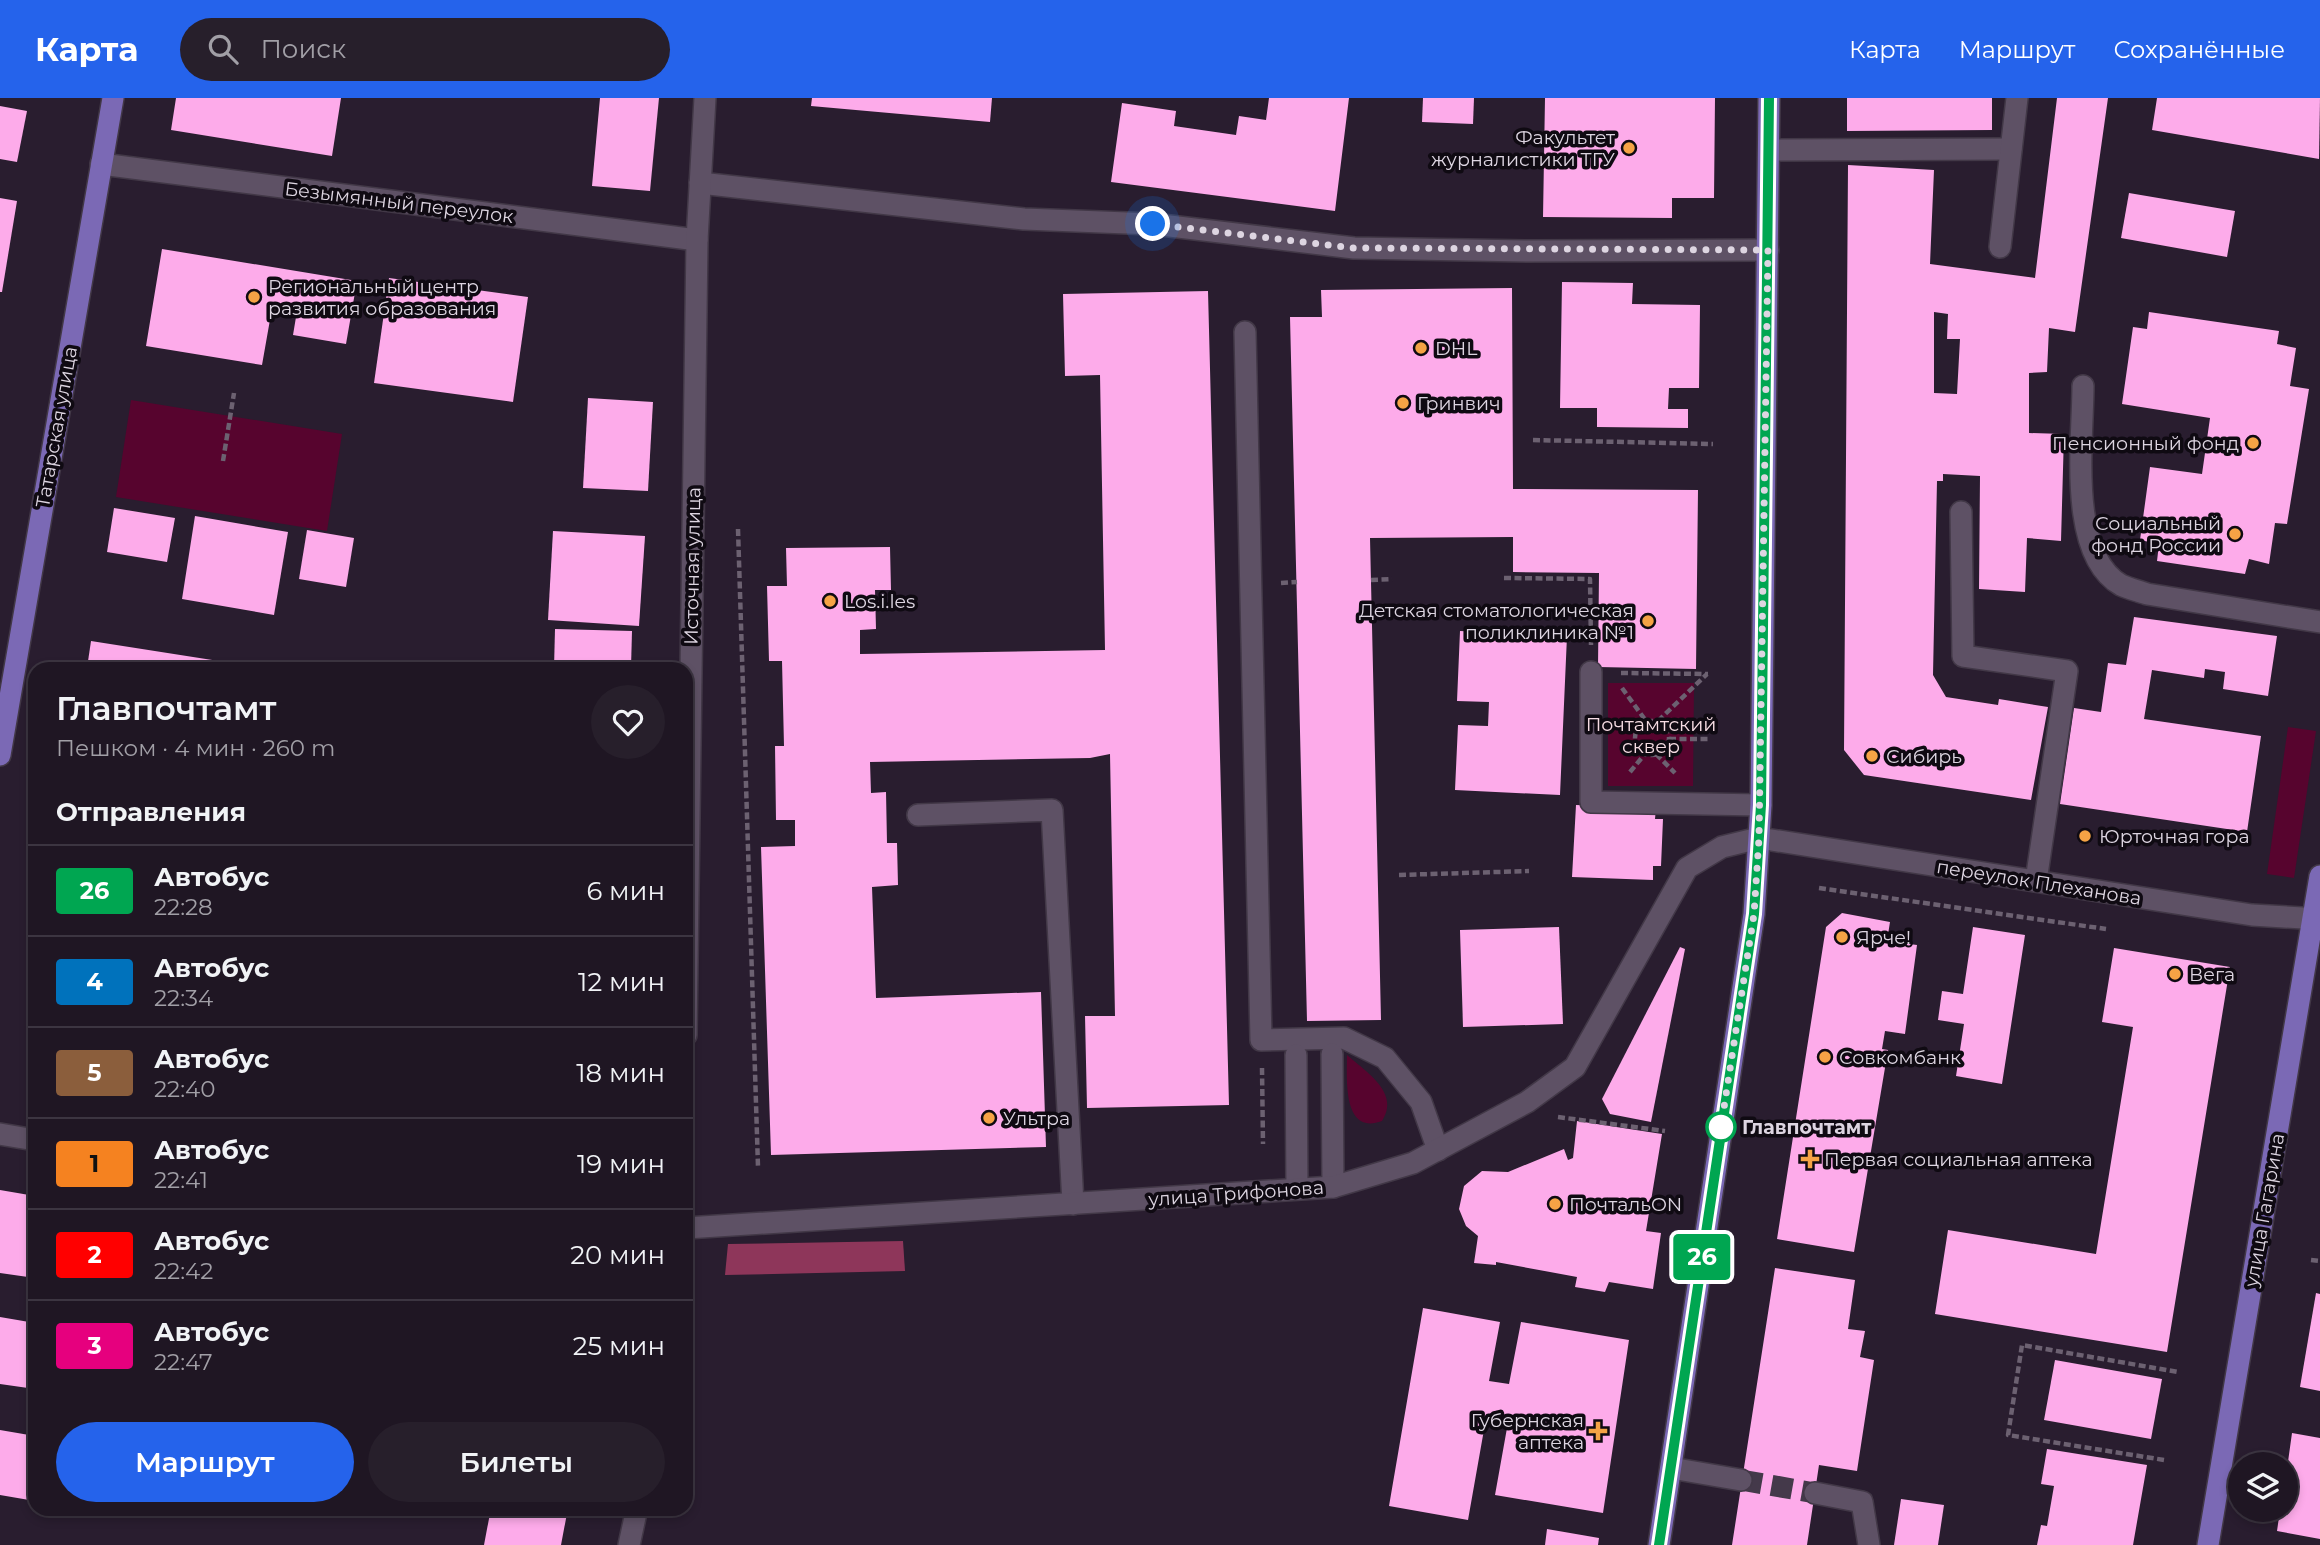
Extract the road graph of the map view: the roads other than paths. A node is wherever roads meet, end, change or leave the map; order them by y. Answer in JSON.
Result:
{"nodes":[{"id":1,"x":113,"y":98,"type":"edge"},
{"id":2,"x":705,"y":98,"type":"edge"},
{"id":3,"x":1769,"y":98,"type":"edge"},
{"id":4,"x":2017,"y":98,"type":"edge"},
{"id":5,"x":2011,"y":149,"type":"junction"},
{"id":6,"x":1769,"y":150,"type":"junction"},
{"id":7,"x":101,"y":164,"type":"junction"},
{"id":8,"x":700,"y":183,"type":"junction"},
{"id":9,"x":696,"y":240,"type":"junction"},
{"id":10,"x":2000,"y":247,"type":"dead end"},
{"id":11,"x":1768,"y":250,"type":"junction"},
{"id":12,"x":1245,"y":332,"type":"dead end"},
{"id":13,"x":2083,"y":386,"type":"dead end"},
{"id":14,"x":1961,"y":512,"type":"dead end"},
{"id":15,"x":2320,"y":622,"type":"edge"},
{"id":16,"x":691,"y":662,"type":"edge"},
{"id":17,"x":1601,"y":673,"type":"road end"},
{"id":18,"x":0,"y":755,"type":"edge"},
{"id":19,"x":1761,"y":805,"type":"junction"},
{"id":20,"x":918,"y":815,"type":"dead end"},
{"id":21,"x":1759,"y":838,"type":"junction"},
{"id":22,"x":2320,"y":876,"type":"edge"},
{"id":23,"x":2036,"y":881,"type":"junction"},
{"id":24,"x":2316,"y":919,"type":"edge"},
{"id":25,"x":1332,"y":1054,"type":"dead end"},
{"id":26,"x":1296,"y":1055,"type":"dead end"},
{"id":27,"x":0,"y":1134,"type":"edge"},
{"id":28,"x":28,"y":1139,"type":"edge"},
{"id":29,"x":1437,"y":1150,"type":"junction"},
{"id":30,"x":1333,"y":1187,"type":"junction"},
{"id":31,"x":1297,"y":1189,"type":"junction"},
{"id":32,"x":1073,"y":1204,"type":"junction"},
{"id":33,"x":693,"y":1228,"type":"edge"},
{"id":34,"x":1671,"y":1468,"type":"junction"},
{"id":35,"x":1741,"y":1480,"type":"tunnel mouth"},
{"id":36,"x":1815,"y":1493,"type":"tunnel mouth"},
{"id":37,"x":635,"y":1516,"type":"edge"},
{"id":38,"x":629,"y":1545,"type":"edge"},
{"id":39,"x":1659,"y":1545,"type":"edge"},
{"id":40,"x":1870,"y":1545,"type":"edge"},
{"id":41,"x":2208,"y":1545,"type":"edge"}],
"edges":[{"from":1,"to":7,"type":"main road","name":"Татарская улица"},
{"from":2,"to":8,"type":"street","name":"Источная улица"},
{"from":3,"to":6,"type":"main road"},
{"from":4,"to":5,"type":"street"},
{"from":5,"to":6,"type":"street"},
{"from":5,"to":10,"type":"street"},
{"from":6,"to":11,"type":"main road"},
{"from":7,"to":9,"type":"street","name":"Безымянный переулок"},
{"from":7,"to":18,"type":"main road","name":"Татарская улица"},
{"from":8,"to":9,"type":"street","name":"Источная улица"},
{"from":8,"to":11,"type":"street"},
{"from":9,"to":16,"type":"street","name":"Источная улица"},
{"from":11,"to":19,"type":"main road"},
{"from":12,"to":29,"type":"street"},
{"from":13,"to":15,"type":"street"},
{"from":14,"to":23,"type":"street"},
{"from":17,"to":19,"type":"street"},
{"from":19,"to":21,"type":"main road"},
{"from":20,"to":32,"type":"street"},
{"from":21,"to":23,"type":"street","name":"переулок Плеханова"},
{"from":21,"to":29,"type":"street","name":"улица Трифонова"},
{"from":21,"to":34,"type":"main road"},
{"from":22,"to":24,"type":"main road","name":"улица Гагарина"},
{"from":23,"to":24,"type":"street","name":"переулок Плеханова"},
{"from":24,"to":41,"type":"main road","name":"улица Гагарина"},
{"from":25,"to":30,"type":"street"},
{"from":26,"to":31,"type":"street"},
{"from":27,"to":28,"type":"street"},
{"from":29,"to":30,"type":"street","name":"улица Трифонова"},
{"from":30,"to":31,"type":"street","name":"улица Трифонова"},
{"from":31,"to":32,"type":"street","name":"улица Трифонова"},
{"from":32,"to":33,"type":"street","name":"улица Трифонова"},
{"from":34,"to":35,"type":"street"},
{"from":34,"to":39,"type":"main road"},
{"from":36,"to":40,"type":"street"},
{"from":37,"to":38,"type":"street"}]}
